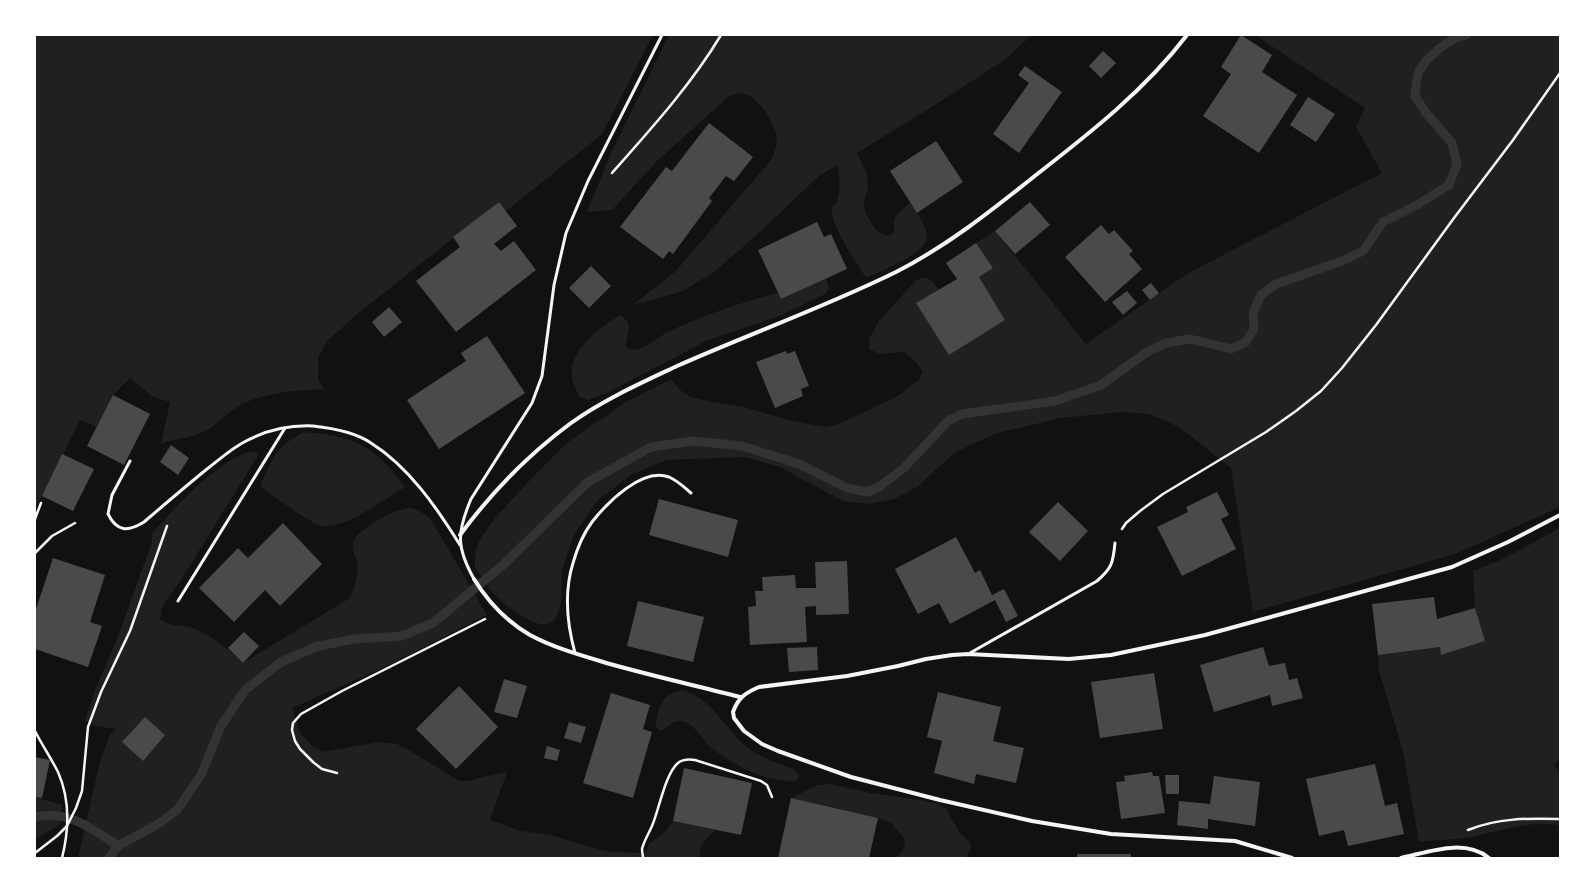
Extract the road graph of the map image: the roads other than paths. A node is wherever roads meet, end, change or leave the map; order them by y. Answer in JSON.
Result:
{"nodes":[{"id":1,"x":662,"y":35,"type":"edge"},
{"id":2,"x":1187,"y":35,"type":"edge"},
{"id":3,"x":285,"y":428,"type":"junction"},
{"id":4,"x":130,"y":461,"type":"dead end"},
{"id":5,"x":691,"y":493,"type":"dead end"},
{"id":6,"x":1560,"y":515,"type":"edge"},
{"id":7,"x":460,"y":535,"type":"junction"},
{"id":8,"x":1115,"y":543,"type":"road end"},
{"id":9,"x":460,"y":545,"type":"junction"},
{"id":10,"x":474,"y":579,"type":"joint"},
{"id":11,"x":178,"y":600,"type":"dead end"},
{"id":12,"x":575,"y":653,"type":"junction"},
{"id":13,"x":968,"y":654,"type":"junction"},
{"id":14,"x":740,"y":697,"type":"junction"},
{"id":15,"x":1292,"y":858,"type":"edge"},
{"id":16,"x":1401,"y":858,"type":"edge"},
{"id":17,"x":1489,"y":858,"type":"edge"}],
"edges":[{"from":1,"to":7,"type":"lane"},
{"from":2,"to":7,"type":"street"},
{"from":3,"to":4,"type":"lane"},
{"from":3,"to":9,"type":"lane"},
{"from":3,"to":11,"type":"lane"},
{"from":5,"to":12,"type":"lane"},
{"from":6,"to":13,"type":"street"},
{"from":7,"to":9,"type":"lane"},
{"from":8,"to":13,"type":"lane"},
{"from":9,"to":10,"type":"lane"},
{"from":10,"to":12,"type":"street"},
{"from":12,"to":14,"type":"street"},
{"from":13,"to":14,"type":"street"},
{"from":14,"to":15,"type":"street"},
{"from":16,"to":17,"type":"street"}]}
